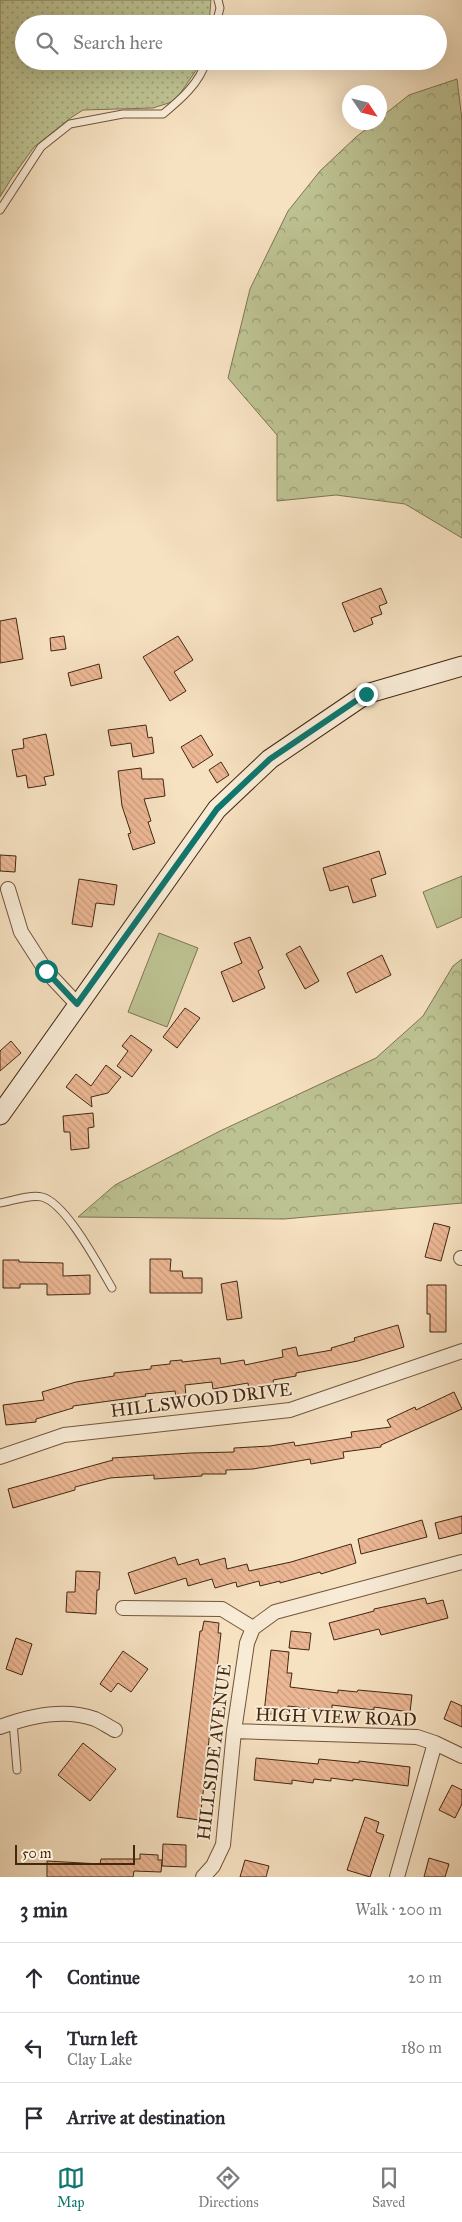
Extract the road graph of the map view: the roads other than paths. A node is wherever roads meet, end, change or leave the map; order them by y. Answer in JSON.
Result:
{"nodes":[{"id":1,"x":218,"y":0,"type":"edge"},
{"id":2,"x":218,"y":15,"type":"edge"},
{"id":3,"x":203,"y":70,"type":"edge"},
{"id":4,"x":0,"y":210,"type":"edge"},
{"id":5,"x":462,"y":666,"type":"edge"},
{"id":6,"x":8,"y":889,"type":"dead end"},
{"id":7,"x":77,"y":1004,"type":"junction"},
{"id":8,"x":0,"y":1115,"type":"edge"},
{"id":9,"x":0,"y":1203,"type":"edge"},
{"id":10,"x":112,"y":1288,"type":"dead end"},
{"id":11,"x":462,"y":1352,"type":"edge"},
{"id":12,"x":0,"y":1457,"type":"edge"},
{"id":13,"x":462,"y":1562,"type":"edge"},
{"id":14,"x":122,"y":1608,"type":"dead end"},
{"id":15,"x":253,"y":1628,"type":"junction"},
{"id":16,"x":6,"y":1724,"type":"edge"},
{"id":17,"x":115,"y":1730,"type":"dead end"},
{"id":18,"x":234,"y":1732,"type":"junction"},
{"id":19,"x":435,"y":1743,"type":"junction"},
{"id":20,"x":462,"y":1756,"type":"edge"},
{"id":21,"x":17,"y":1770,"type":"dead end"},
{"id":22,"x":203,"y":1877,"type":"edge"},
{"id":23,"x":397,"y":1877,"type":"edge"}],
"edges":[{"from":1,"to":2,"type":"lane"},
{"from":3,"to":4,"type":"lane"},
{"from":5,"to":7,"type":"main road"},
{"from":6,"to":7,"type":"street"},
{"from":7,"to":8,"type":"main road"},
{"from":9,"to":10,"type":"lane"},
{"from":11,"to":12,"type":"street","name":"HILLSWOOD DRIVE"},
{"from":13,"to":15,"type":"street"},
{"from":14,"to":15,"type":"street"},
{"from":15,"to":18,"type":"street","name":"HILLSIDE AVENUE"},
{"from":16,"to":17,"type":"street"},
{"from":16,"to":21,"type":"lane"},
{"from":18,"to":19,"type":"street","name":"HIGH VIEW ROAD"},
{"from":18,"to":22,"type":"street","name":"HILLSIDE AVENUE"},
{"from":19,"to":20,"type":"street","name":"HIGH VIEW ROAD"},
{"from":19,"to":23,"type":"street"}]}
